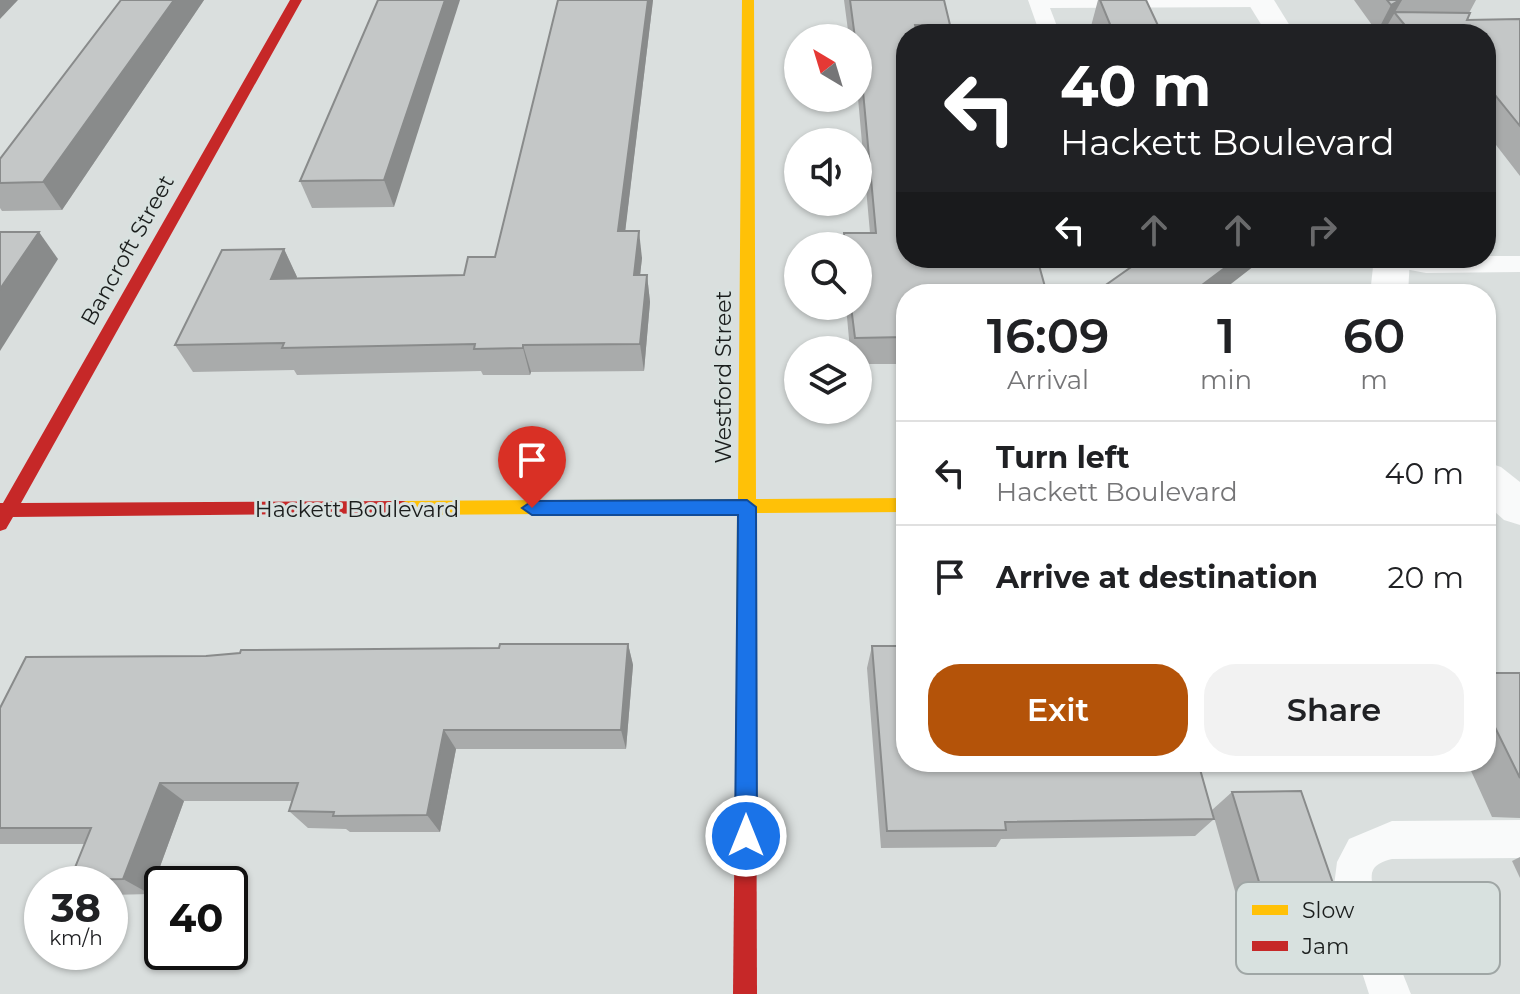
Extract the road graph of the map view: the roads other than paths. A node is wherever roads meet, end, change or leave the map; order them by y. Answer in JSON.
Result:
{"nodes":[{"id":1,"x":296,"y":0,"type":"edge"},
{"id":2,"x":748,"y":0,"type":"edge"},
{"id":3,"x":1260,"y":1,"type":"edge"},
{"id":4,"x":1037,"y":2,"type":"edge"},
{"id":5,"x":1046,"y":24,"type":"edge"},
{"id":6,"x":1275,"y":24,"type":"edge"},
{"id":7,"x":1496,"y":264,"type":"edge"},
{"id":8,"x":1520,"y":264,"type":"edge"},
{"id":9,"x":1496,"y":487,"type":"edge"},
{"id":10,"x":896,"y":505,"type":"edge"},
{"id":11,"x":747,"y":507,"type":"junction"},
{"id":12,"x":1520,"y":507,"type":"edge"},
{"id":13,"x":3,"y":515,"type":"edge"},
{"id":14,"x":1520,"y":839,"type":"edge"},
{"id":15,"x":1353,"y":882,"type":"edge"},
{"id":16,"x":1383,"y":974,"type":"edge"},
{"id":17,"x":745,"y":994,"type":"edge"},
{"id":18,"x":1390,"y":994,"type":"edge"}],
"edges":[{"from":1,"to":13,"type":"street","name":"Bancroft Street"},
{"from":2,"to":11,"type":"street","name":"Westford Street"},
{"from":3,"to":4,"type":"lane"},
{"from":3,"to":6,"type":"street"},
{"from":4,"to":5,"type":"lane"},
{"from":7,"to":8,"type":"lane"},
{"from":9,"to":12,"type":"street"},
{"from":10,"to":11,"type":"street","name":"Hackett Boulevard"},
{"from":11,"to":13,"type":"street","name":"Hackett Boulevard"},
{"from":11,"to":17,"type":"street","name":"Westford Street"},
{"from":14,"to":15,"type":"lane"},
{"from":16,"to":18,"type":"lane"}]}
